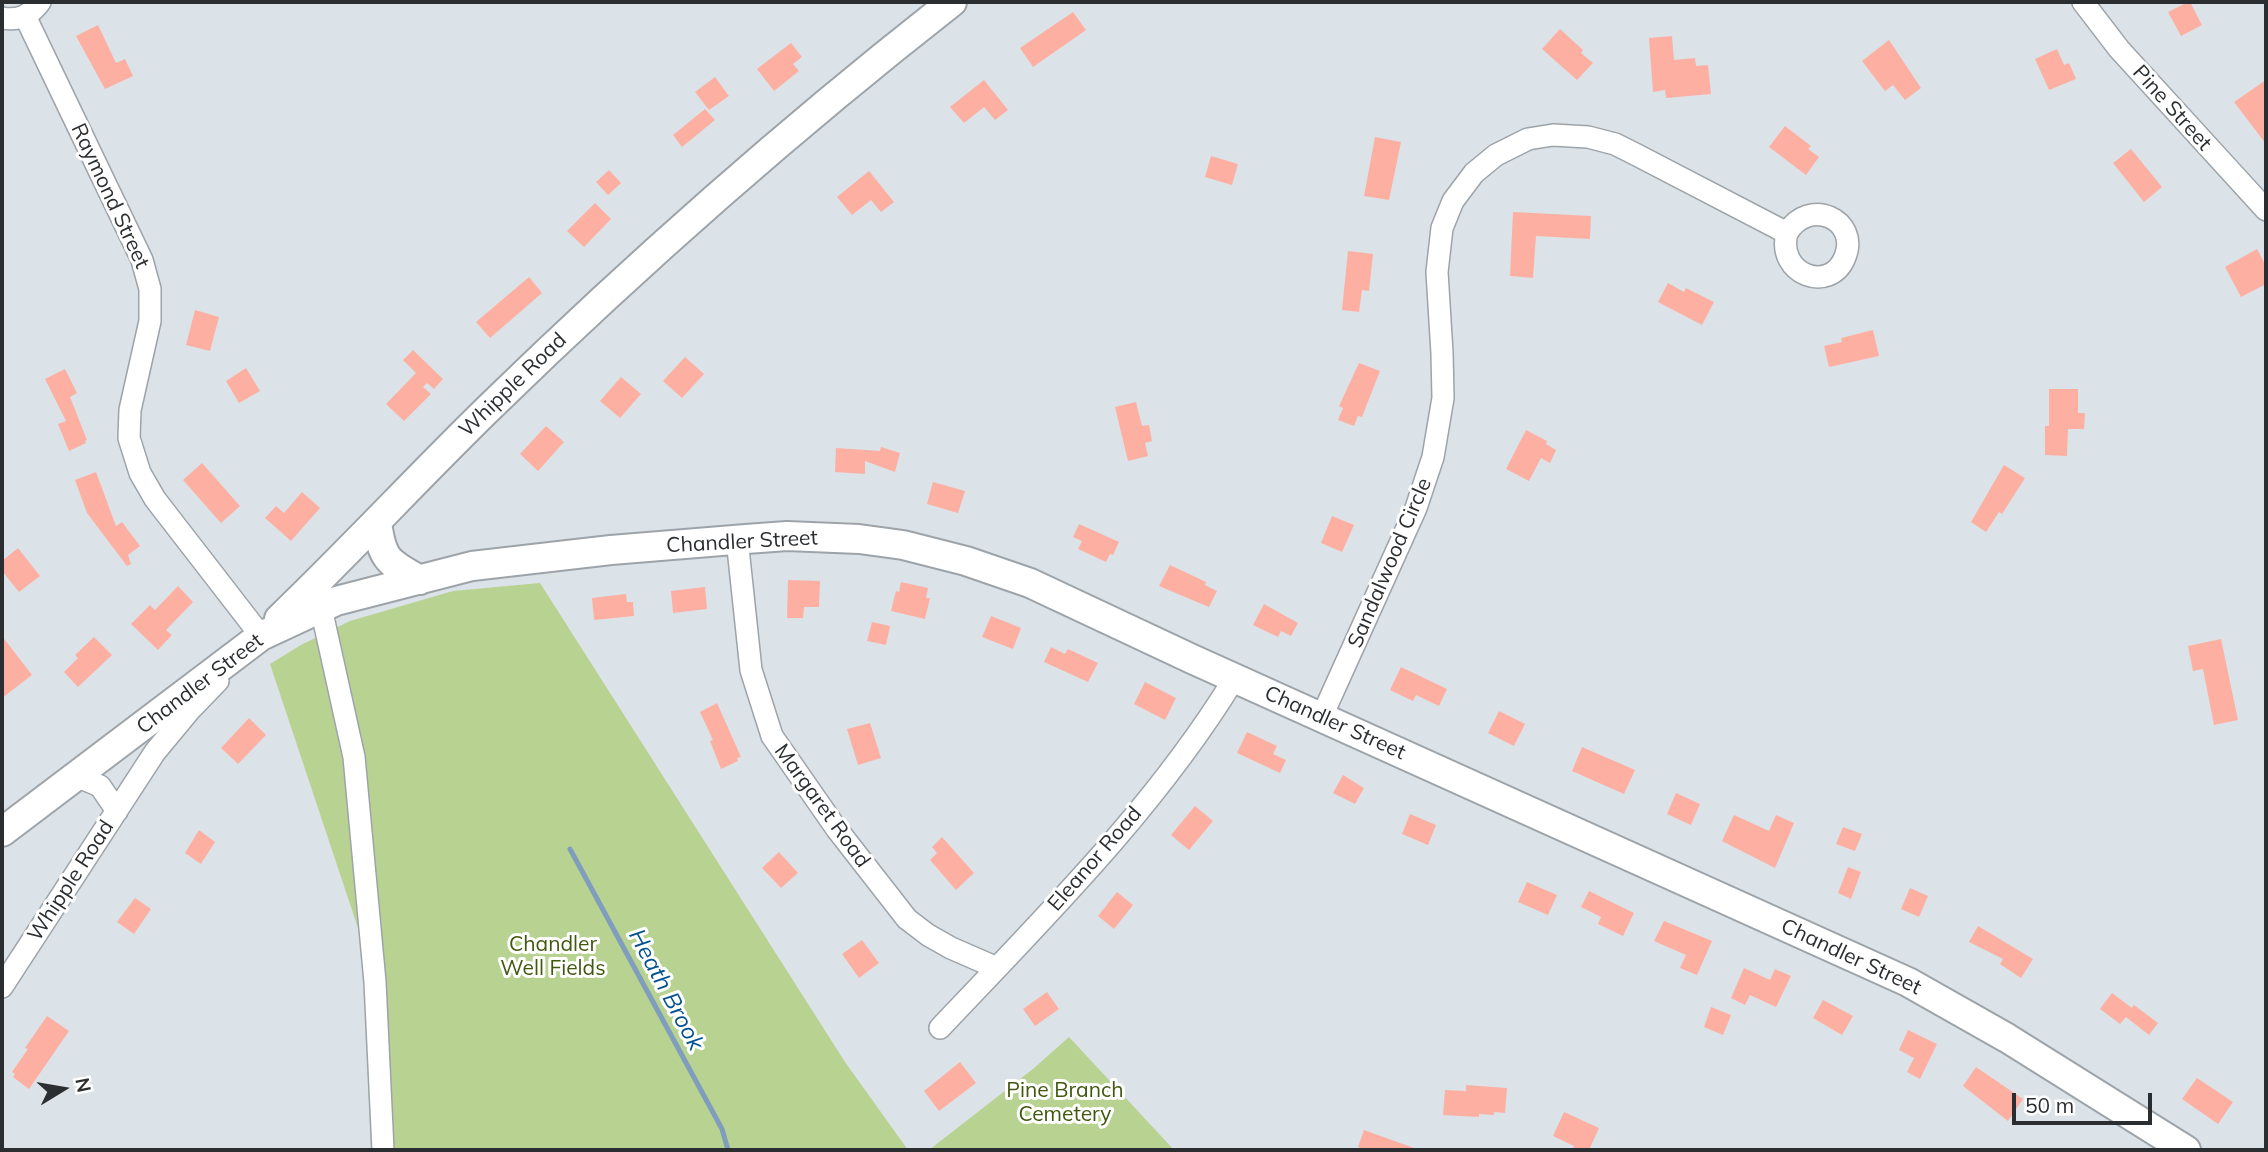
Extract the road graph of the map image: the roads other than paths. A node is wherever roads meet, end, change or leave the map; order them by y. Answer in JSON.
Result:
{"nodes":[{"id":1,"x":952,"y":2,"type":"edge"},
{"id":2,"x":2084,"y":2,"type":"edge"},
{"id":3,"x":32,"y":9,"type":"edge"},
{"id":4,"x":2,"y":18,"type":"edge"},
{"id":5,"x":2266,"y":210,"type":"edge"},
{"id":6,"x":1787,"y":233,"type":"dead end"},
{"id":7,"x":377,"y":522,"type":"junction"},
{"id":8,"x":737,"y":539,"type":"junction"},
{"id":9,"x":420,"y":580,"type":"junction"},
{"id":10,"x":321,"y":608,"type":"junction"},
{"id":11,"x":261,"y":636,"type":"junction"},
{"id":12,"x":1234,"y":678,"type":"junction"},
{"id":13,"x":1322,"y":716,"type":"junction"},
{"id":14,"x":76,"y":776,"type":"junction"},
{"id":15,"x":117,"y":811,"type":"junction"},
{"id":16,"x":2,"y":832,"type":"edge"},
{"id":17,"x":997,"y":968,"type":"junction"},
{"id":18,"x":2,"y":987,"type":"edge"},
{"id":19,"x":940,"y":1028,"type":"dead end"},
{"id":20,"x":383,"y":1150,"type":"edge"},
{"id":21,"x":2186,"y":1150,"type":"edge"}],
"edges":[{"from":1,"to":7,"type":"main road","name":"Whipple Road"},
{"from":2,"to":5,"type":"street","name":"Pine Street"},
{"from":3,"to":4,"type":"street","name":"Raymond Street"},
{"from":3,"to":11,"type":"street","name":"Raymond Street"},
{"from":6,"to":13,"type":"street","name":"Sandalwood Circle"},
{"from":7,"to":9,"type":"main road"},
{"from":7,"to":11,"type":"main road","name":"Whipple Road"},
{"from":8,"to":9,"type":"main road","name":"Chandler Street"},
{"from":8,"to":12,"type":"main road","name":"Chandler Street"},
{"from":8,"to":17,"type":"street","name":"Margaret Road"},
{"from":9,"to":10,"type":"main road","name":"Chandler Street"},
{"from":10,"to":11,"type":"main road","name":"Chandler Street"},
{"from":10,"to":20,"type":"street"},
{"from":11,"to":14,"type":"main road","name":"Chandler Street"},
{"from":11,"to":15,"type":"street","name":"Whipple Road"},
{"from":12,"to":13,"type":"main road","name":"Chandler Street"},
{"from":12,"to":17,"type":"street","name":"Eleanor Road"},
{"from":13,"to":21,"type":"main road","name":"Chandler Street"},
{"from":14,"to":15,"type":"street","name":"Whipple Road"},
{"from":14,"to":16,"type":"main road","name":"Chandler Street"},
{"from":15,"to":18,"type":"street","name":"Whipple Road"},
{"from":17,"to":19,"type":"street","name":"Eleanor Road"}]}
